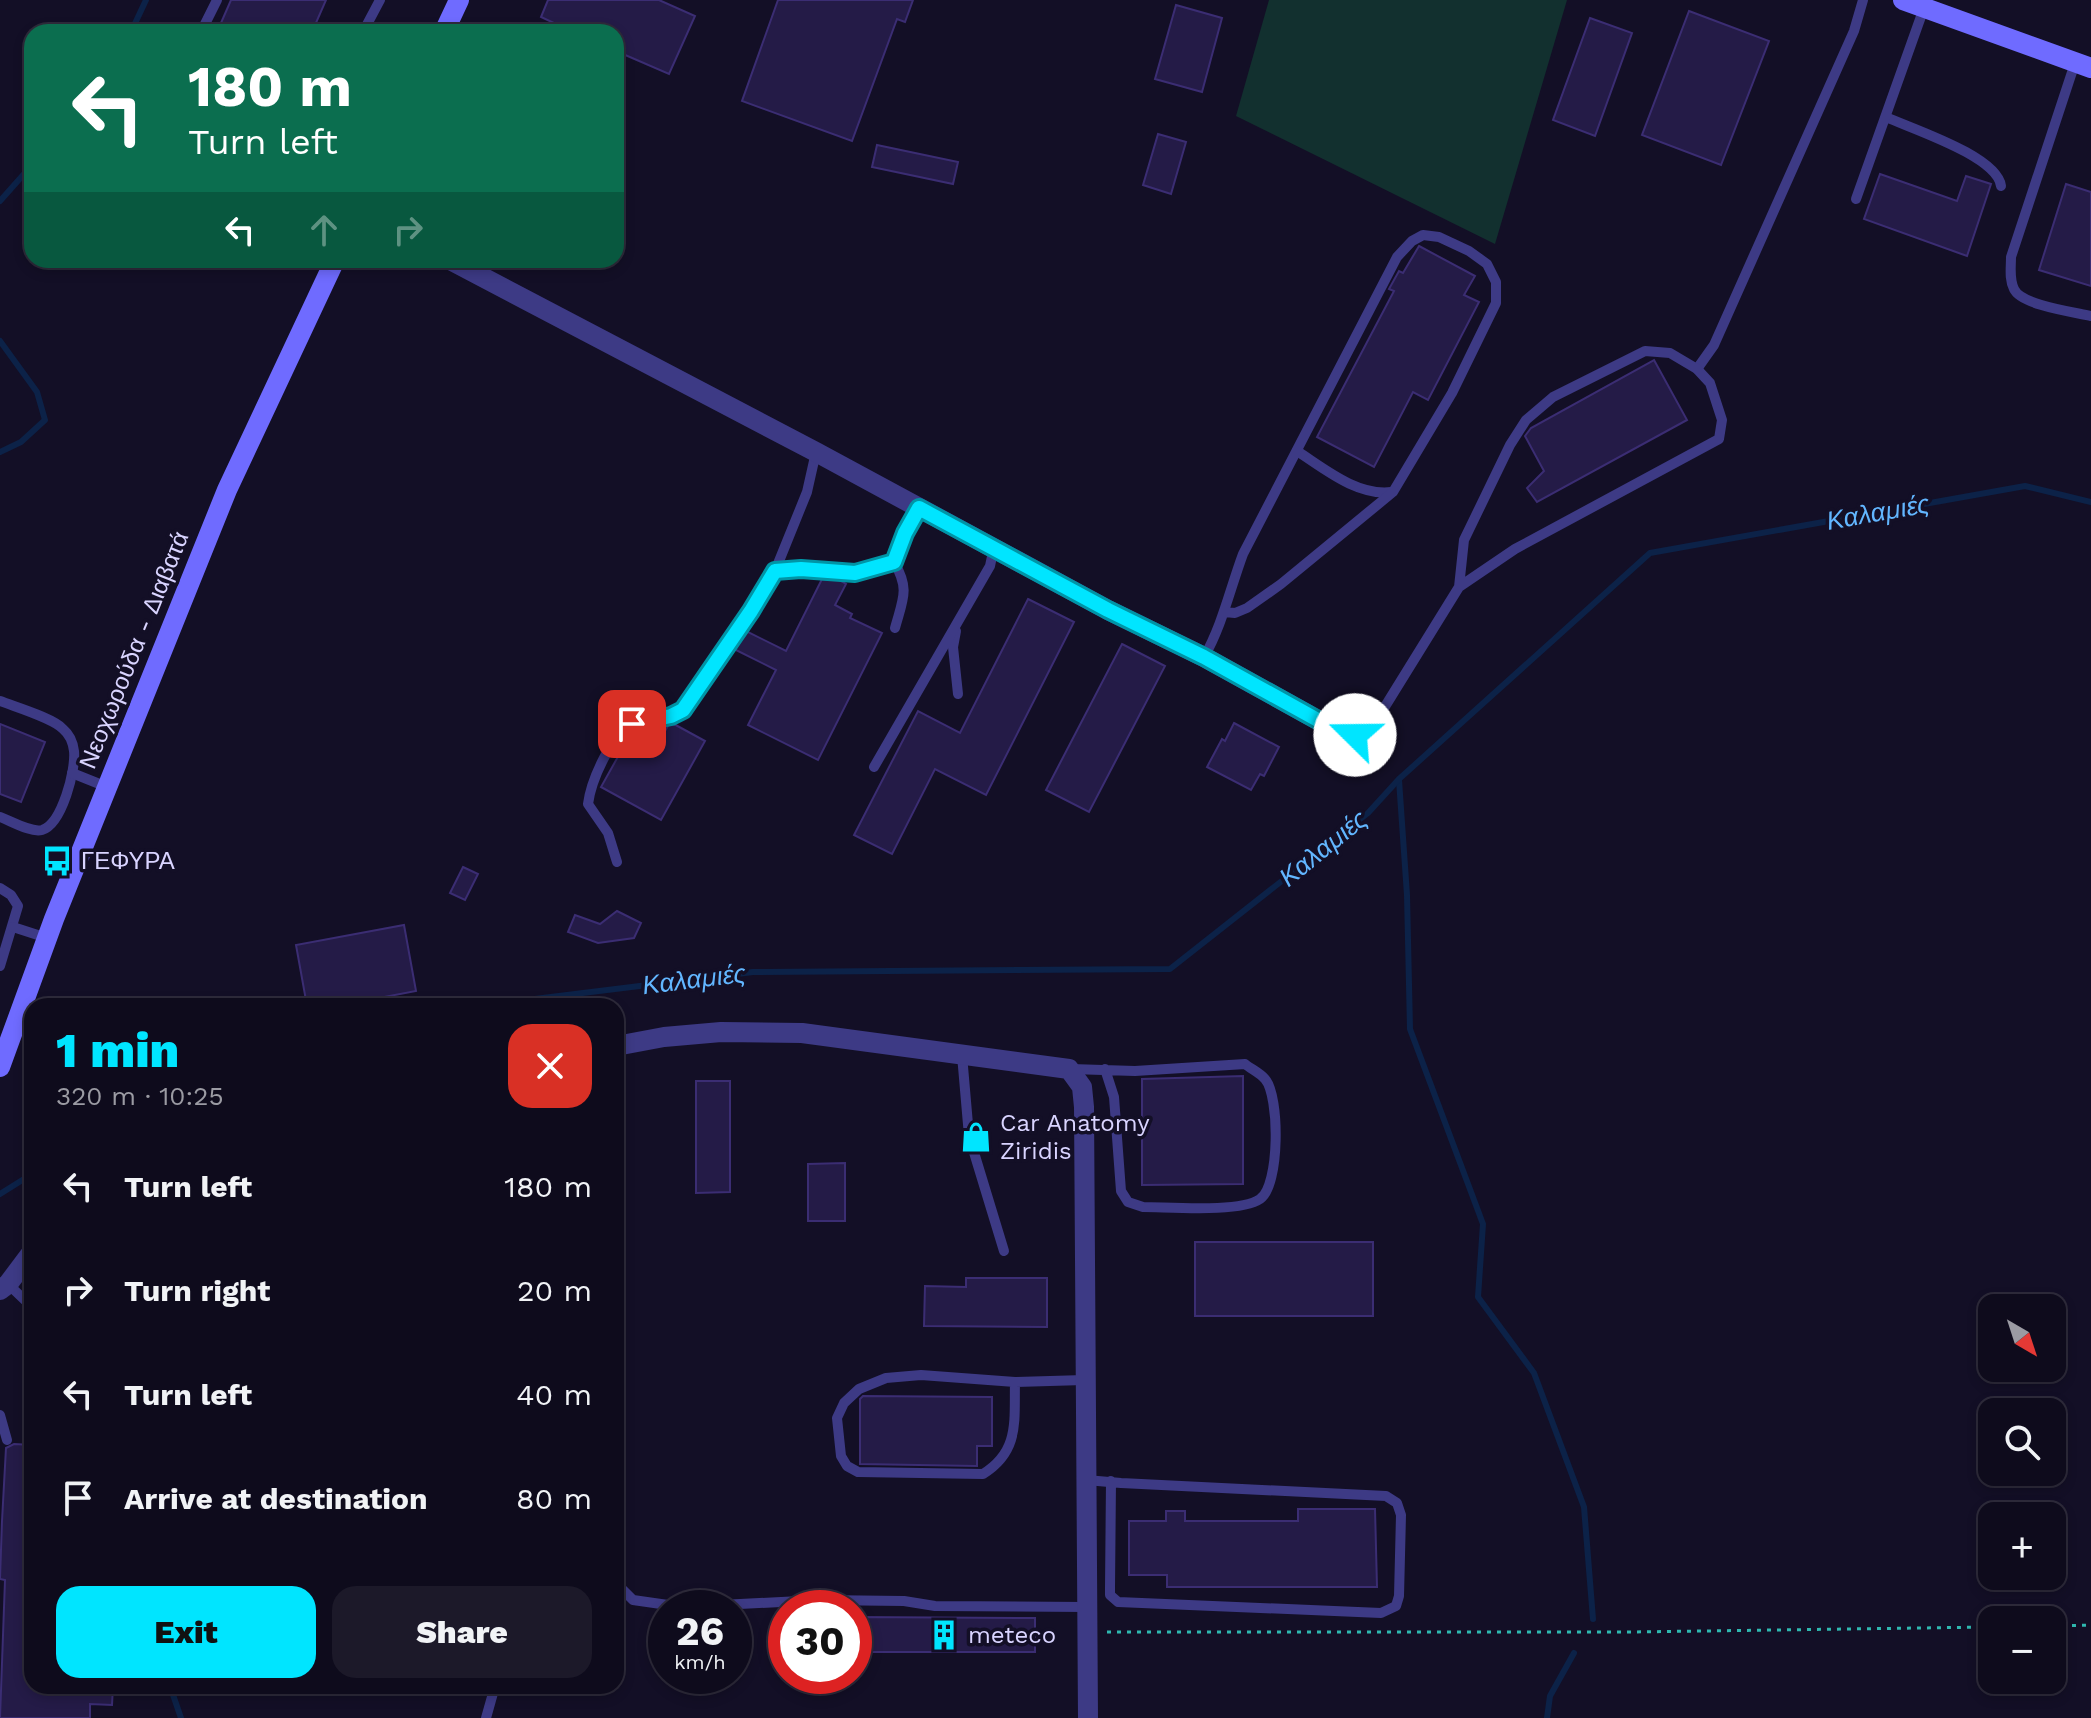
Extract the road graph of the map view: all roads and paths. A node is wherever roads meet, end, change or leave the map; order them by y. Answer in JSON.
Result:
{"nodes":[{"id":1,"x":217,"y":0,"type":"edge"},
{"id":2,"x":380,"y":0,"type":"edge"},
{"id":3,"x":459,"y":0,"type":"edge"},
{"id":4,"x":1863,"y":0,"type":"edge"},
{"id":5,"x":1903,"y":0,"type":"edge"},
{"id":6,"x":1924,"y":8,"type":"junction"},
{"id":7,"x":205,"y":24,"type":"edge"},
{"id":8,"x":367,"y":24,"type":"edge"},
{"id":9,"x":448,"y":24,"type":"edge"},
{"id":10,"x":2083,"y":65,"type":"edge"},
{"id":11,"x":1886,"y":117,"type":"junction"},
{"id":12,"x":2001,"y":186,"type":"dead end"},
{"id":13,"x":1856,"y":199,"type":"dead end"},
{"id":14,"x":331,"y":268,"type":"edge"},
{"id":15,"x":465,"y":268,"type":"edge"},
{"id":16,"x":2091,"y":316,"type":"edge"},
{"id":17,"x":1697,"y":369,"type":"junction"},
{"id":18,"x":1297,"y":451,"type":"junction"},
{"id":19,"x":816,"y":452,"type":"junction"},
{"id":20,"x":1393,"y":492,"type":"junction"},
{"id":21,"x":919,"y":508,"type":"junction"},
{"id":22,"x":994,"y":547,"type":"junction"},
{"id":23,"x":894,"y":562,"type":"junction"},
{"id":24,"x":775,"y":571,"type":"junction"},
{"id":25,"x":1459,"y":587,"type":"junction"},
{"id":26,"x":1224,"y":612,"type":"junction"},
{"id":27,"x":958,"y":621,"type":"junction"},
{"id":28,"x":895,"y":628,"type":"dead end"},
{"id":29,"x":1204,"y":657,"type":"junction"},
{"id":30,"x":958,"y":694,"type":"dead end"},
{"id":31,"x":0,"y":701,"type":"edge"},
{"id":32,"x":1355,"y":735,"type":"joint"},
{"id":33,"x":874,"y":767,"type":"dead end"},
{"id":34,"x":72,"y":773,"type":"junction"},
{"id":35,"x":107,"y":787,"type":"junction"},
{"id":36,"x":0,"y":817,"type":"edge"},
{"id":37,"x":617,"y":862,"type":"dead end"},
{"id":38,"x":0,"y":888,"type":"edge"},
{"id":39,"x":13,"y":927,"type":"junction"},
{"id":40,"x":47,"y":938,"type":"junction"},
{"id":41,"x":0,"y":966,"type":"edge"},
{"id":42,"x":25,"y":998,"type":"edge"},
{"id":43,"x":24,"y":1001,"type":"edge"},
{"id":44,"x":624,"y":1044,"type":"edge"},
{"id":45,"x":962,"y":1055,"type":"junction"},
{"id":46,"x":0,"y":1067,"type":"edge"},
{"id":47,"x":1069,"y":1069,"type":"junction"},
{"id":48,"x":1105,"y":1069,"type":"junction"},
{"id":49,"x":1004,"y":1251,"type":"dead end"},
{"id":50,"x":24,"y":1262,"type":"edge"},
{"id":51,"x":4,"y":1287,"type":"edge"},
{"id":52,"x":24,"y":1301,"type":"edge"},
{"id":53,"x":1084,"y":1380,"type":"junction"},
{"id":54,"x":1015,"y":1382,"type":"junction"},
{"id":55,"x":0,"y":1415,"type":"edge"},
{"id":56,"x":7,"y":1440,"type":"dead end"},
{"id":57,"x":1086,"y":1480,"type":"junction"},
{"id":58,"x":1111,"y":1481,"type":"junction"},
{"id":59,"x":624,"y":1591,"type":"edge"},
{"id":60,"x":1086,"y":1607,"type":"junction"},
{"id":61,"x":2091,"y":1625,"type":"edge"},
{"id":62,"x":2066,"y":1626,"type":"edge"},
{"id":63,"x":1978,"y":1627,"type":"edge"},
{"id":64,"x":1087,"y":1632,"type":"junction"},
{"id":65,"x":493,"y":1694,"type":"edge"},
{"id":66,"x":486,"y":1718,"type":"edge"},
{"id":67,"x":1088,"y":1718,"type":"edge"}],
"edges":[{"from":1,"to":7,"type":"lane"},
{"from":2,"to":8,"type":"lane"},
{"from":3,"to":9,"type":"street"},
{"from":4,"to":17,"type":"lane"},
{"from":5,"to":6,"type":"street"},
{"from":6,"to":10,"type":"street"},
{"from":6,"to":11,"type":"lane"},
{"from":10,"to":16,"type":"lane"},
{"from":11,"to":12,"type":"lane"},
{"from":11,"to":13,"type":"lane"},
{"from":14,"to":35,"type":"street","name":"Νεοχωρούδα - Διαβατά"},
{"from":15,"to":19,"type":"street"},
{"from":17,"to":25,"type":"lane"},
{"from":17,"to":25,"type":"lane"},
{"from":18,"to":20,"type":"lane"},
{"from":18,"to":20,"type":"lane"},
{"from":18,"to":26,"type":"lane"},
{"from":19,"to":21,"type":"street"},
{"from":19,"to":24,"type":"lane"},
{"from":20,"to":26,"type":"lane"},
{"from":21,"to":22,"type":"street"},
{"from":21,"to":23,"type":"lane"},
{"from":22,"to":27,"type":"lane"},
{"from":22,"to":29,"type":"street"},
{"from":23,"to":24,"type":"lane"},
{"from":23,"to":28,"type":"lane"},
{"from":24,"to":37,"type":"lane"},
{"from":25,"to":32,"type":"lane"},
{"from":26,"to":29,"type":"lane"},
{"from":27,"to":30,"type":"lane"},
{"from":27,"to":33,"type":"lane"},
{"from":29,"to":32,"type":"street"},
{"from":31,"to":34,"type":"lane"},
{"from":34,"to":35,"type":"lane"},
{"from":34,"to":36,"type":"lane"},
{"from":35,"to":40,"type":"street","name":"Νεοχωρούδα - Διαβατά"},
{"from":38,"to":39,"type":"lane"},
{"from":39,"to":40,"type":"lane"},
{"from":39,"to":41,"type":"lane"},
{"from":40,"to":42,"type":"street","name":"Νεοχωρούδα - Διαβατά"},
{"from":43,"to":46,"type":"street","name":"Νεοχωρούδα - Διαβατά"},
{"from":44,"to":45,"type":"street"},
{"from":45,"to":47,"type":"street"},
{"from":45,"to":49,"type":"lane"},
{"from":47,"to":48,"type":"lane"},
{"from":47,"to":53,"type":"street"},
{"from":48,"to":48,"type":"lane"},
{"from":50,"to":51,"type":"street"},
{"from":51,"to":52,"type":"lane"},
{"from":53,"to":54,"type":"lane"},
{"from":53,"to":57,"type":"street"},
{"from":54,"to":54,"type":"lane"},
{"from":55,"to":56,"type":"lane"},
{"from":57,"to":58,"type":"lane"},
{"from":57,"to":60,"type":"street"},
{"from":58,"to":58,"type":"lane"},
{"from":59,"to":60,"type":"lane"},
{"from":60,"to":64,"type":"street"},
{"from":61,"to":62,"type":"path"},
{"from":63,"to":64,"type":"path"},
{"from":64,"to":67,"type":"street"},
{"from":65,"to":66,"type":"lane"}]}
